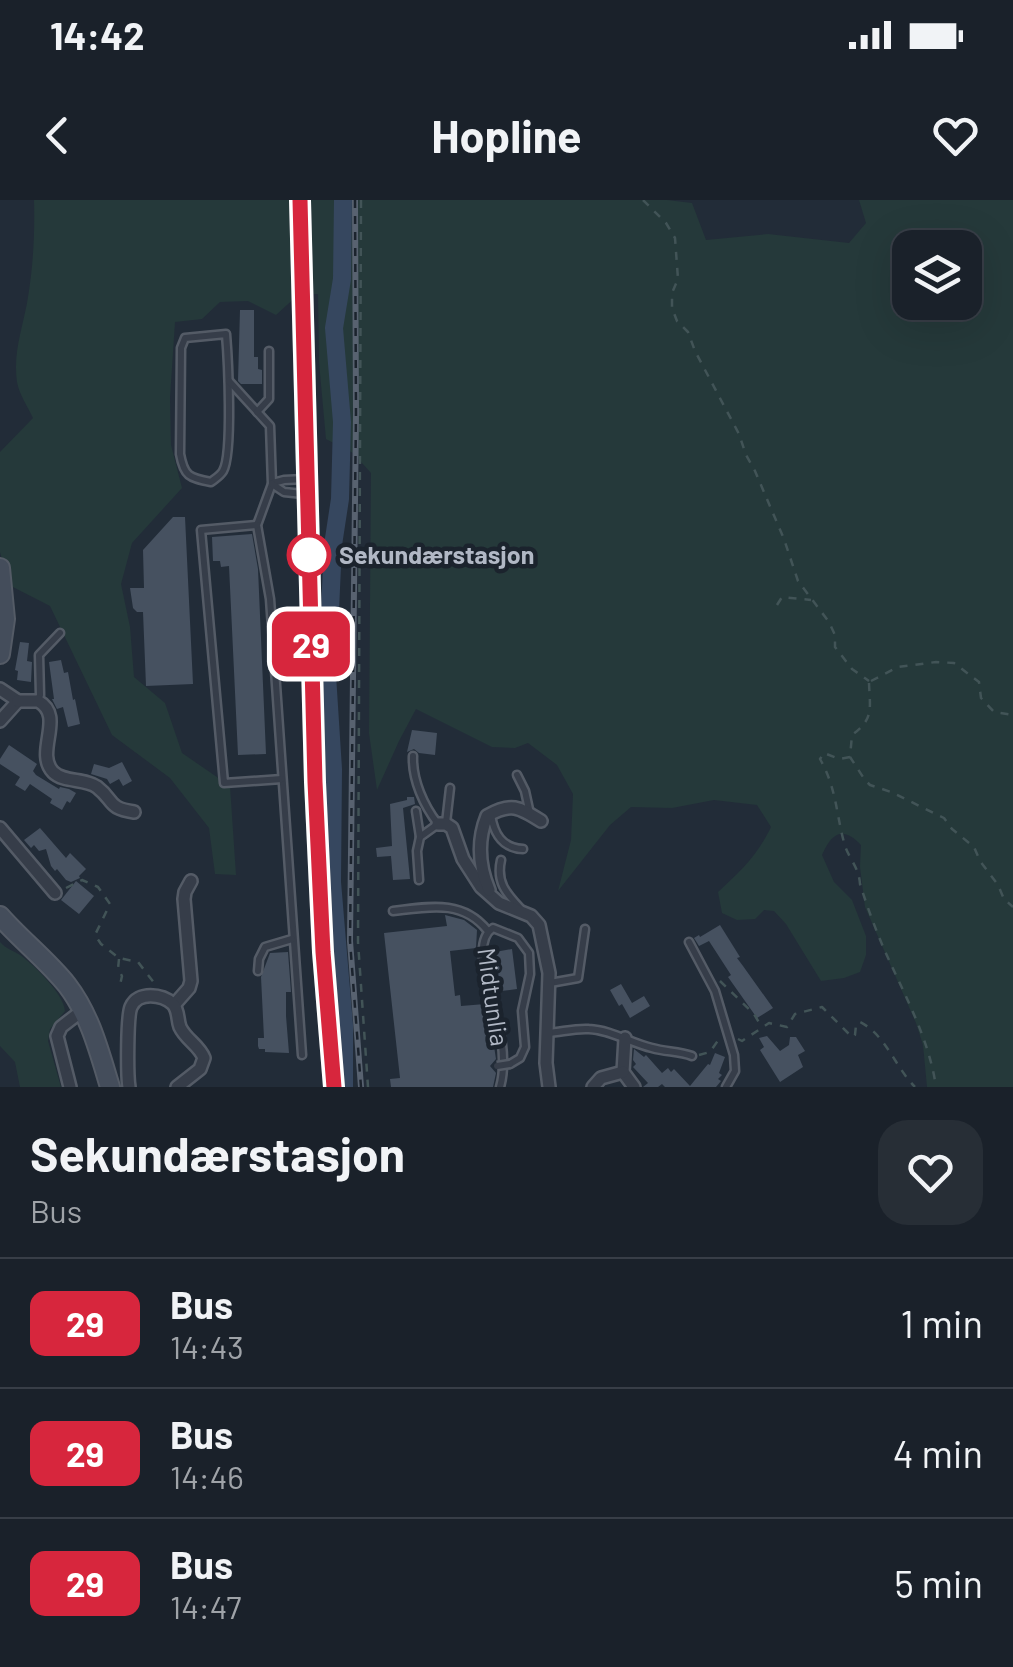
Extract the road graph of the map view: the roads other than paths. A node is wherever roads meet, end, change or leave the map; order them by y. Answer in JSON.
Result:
{"nodes":[{"id":1,"x":300,"y":200,"type":"edge"},
{"id":2,"x":270,"y":351,"type":"dead end"},
{"id":3,"x":228,"y":381,"type":"junction"},
{"id":4,"x":256,"y":412,"type":"junction"},
{"id":5,"x":272,"y":484,"type":"junction"},
{"id":6,"x":307,"y":486,"type":"junction"},
{"id":7,"x":257,"y":525,"type":"junction"},
{"id":8,"x":0,"y":568,"type":"edge"},
{"id":9,"x":60,"y":633,"type":"dead end"},
{"id":10,"x":0,"y":654,"type":"edge"},
{"id":11,"x":0,"y":689,"type":"edge"},
{"id":12,"x":38,"y":700,"type":"junction"},
{"id":13,"x":18,"y":701,"type":"junction"},
{"id":14,"x":0,"y":721,"type":"edge"},
{"id":15,"x":414,"y":756,"type":"dead end"},
{"id":16,"x":517,"y":775,"type":"dead end"},
{"id":17,"x":282,"y":779,"type":"junction"},
{"id":18,"x":450,"y":788,"type":"dead end"},
{"id":19,"x":416,"y":811,"type":"dead end"},
{"id":20,"x":134,"y":812,"type":"dead end"},
{"id":21,"x":491,"y":814,"type":"junction"},
{"id":22,"x":535,"y":818,"type":"joint"},
{"id":23,"x":442,"y":824,"type":"junction"},
{"id":24,"x":0,"y":828,"type":"edge"},
{"id":25,"x":420,"y":837,"type":"junction"},
{"id":26,"x":523,"y":849,"type":"dead end"},
{"id":27,"x":502,"y":860,"type":"dead end"},
{"id":28,"x":420,"y":880,"type":"dead end"},
{"id":29,"x":191,"y":881,"type":"dead end"},
{"id":30,"x":55,"y":893,"type":"road end"},
{"id":31,"x":493,"y":898,"type":"junction"},
{"id":32,"x":392,"y":911,"type":"dead end"},
{"id":33,"x":524,"y":912,"type":"junction"},
{"id":34,"x":0,"y":916,"type":"edge"},
{"id":35,"x":585,"y":929,"type":"dead end"},
{"id":36,"x":487,"y":930,"type":"junction"},
{"id":37,"x":293,"y":938,"type":"junction"},
{"id":38,"x":689,"y":942,"type":"dead end"},
{"id":39,"x":258,"y":970,"type":"dead end"},
{"id":40,"x":550,"y":983,"type":"junction"},
{"id":41,"x":176,"y":1003,"type":"junction"},
{"id":42,"x":83,"y":1010,"type":"junction"},
{"id":43,"x":547,"y":1033,"type":"junction"},
{"id":44,"x":625,"y":1038,"type":"junction"},
{"id":45,"x":302,"y":1055,"type":"dead end"},
{"id":46,"x":692,"y":1056,"type":"dead end"},
{"id":47,"x":497,"y":1066,"type":"dead end"},
{"id":48,"x":623,"y":1072,"type":"junction"},
{"id":49,"x":70,"y":1087,"type":"edge"},
{"id":50,"x":110,"y":1087,"type":"edge"},
{"id":51,"x":128,"y":1087,"type":"edge"},
{"id":52,"x":177,"y":1087,"type":"edge"},
{"id":53,"x":334,"y":1087,"type":"edge"},
{"id":54,"x":500,"y":1087,"type":"edge"},
{"id":55,"x":549,"y":1087,"type":"edge"},
{"id":56,"x":592,"y":1087,"type":"edge"},
{"id":57,"x":634,"y":1087,"type":"edge"},
{"id":58,"x":726,"y":1087,"type":"edge"}],
"edges":[{"from":1,"to":6,"type":"main road"},
{"from":2,"to":4,"type":"lane"},
{"from":3,"to":3,"type":"lane"},
{"from":3,"to":4,"type":"lane"},
{"from":4,"to":5,"type":"lane"},
{"from":5,"to":6,"type":"lane"},
{"from":5,"to":6,"type":"lane"},
{"from":5,"to":7,"type":"lane"},
{"from":6,"to":53,"type":"main road"},
{"from":7,"to":17,"type":"lane"},
{"from":7,"to":17,"type":"lane"},
{"from":8,"to":10,"type":"main road"},
{"from":9,"to":12,"type":"lane"},
{"from":11,"to":13,"type":"street"},
{"from":12,"to":13,"type":"street"},
{"from":12,"to":20,"type":"street"},
{"from":13,"to":14,"type":"street"},
{"from":15,"to":23,"type":"lane"},
{"from":16,"to":22,"type":"lane"},
{"from":17,"to":37,"type":"lane"},
{"from":18,"to":23,"type":"lane"},
{"from":19,"to":25,"type":"lane"},
{"from":21,"to":22,"type":"street"},
{"from":21,"to":26,"type":"lane"},
{"from":21,"to":31,"type":"street"},
{"from":23,"to":25,"type":"lane"},
{"from":23,"to":31,"type":"street"},
{"from":24,"to":30,"type":"street"},
{"from":25,"to":28,"type":"lane"},
{"from":27,"to":33,"type":"lane","name":"Midtunlia"},
{"from":29,"to":41,"type":"street"},
{"from":31,"to":33,"type":"street"},
{"from":32,"to":36,"type":"lane"},
{"from":33,"to":40,"type":"street","name":"Midtunlia"},
{"from":34,"to":42,"type":"main road"},
{"from":35,"to":40,"type":"lane"},
{"from":36,"to":47,"type":"lane","name":"Midtunlia","bridge":true},
{"from":36,"to":54,"type":"lane","name":"Midtunlia"},
{"from":37,"to":39,"type":"lane"},
{"from":37,"to":45,"type":"lane"},
{"from":38,"to":58,"type":"lane"},
{"from":40,"to":43,"type":"street","name":"Midtunlia"},
{"from":41,"to":51,"type":"street"},
{"from":41,"to":52,"type":"street"},
{"from":42,"to":49,"type":"street"},
{"from":42,"to":50,"type":"main road"},
{"from":43,"to":44,"type":"lane","name":"Midtunlia"},
{"from":43,"to":55,"type":"street","name":"Midtunlia"},
{"from":44,"to":46,"type":"lane","name":"Midtunlia"},
{"from":44,"to":48,"type":"street"},
{"from":48,"to":56,"type":"street"},
{"from":48,"to":57,"type":"street"}]}
